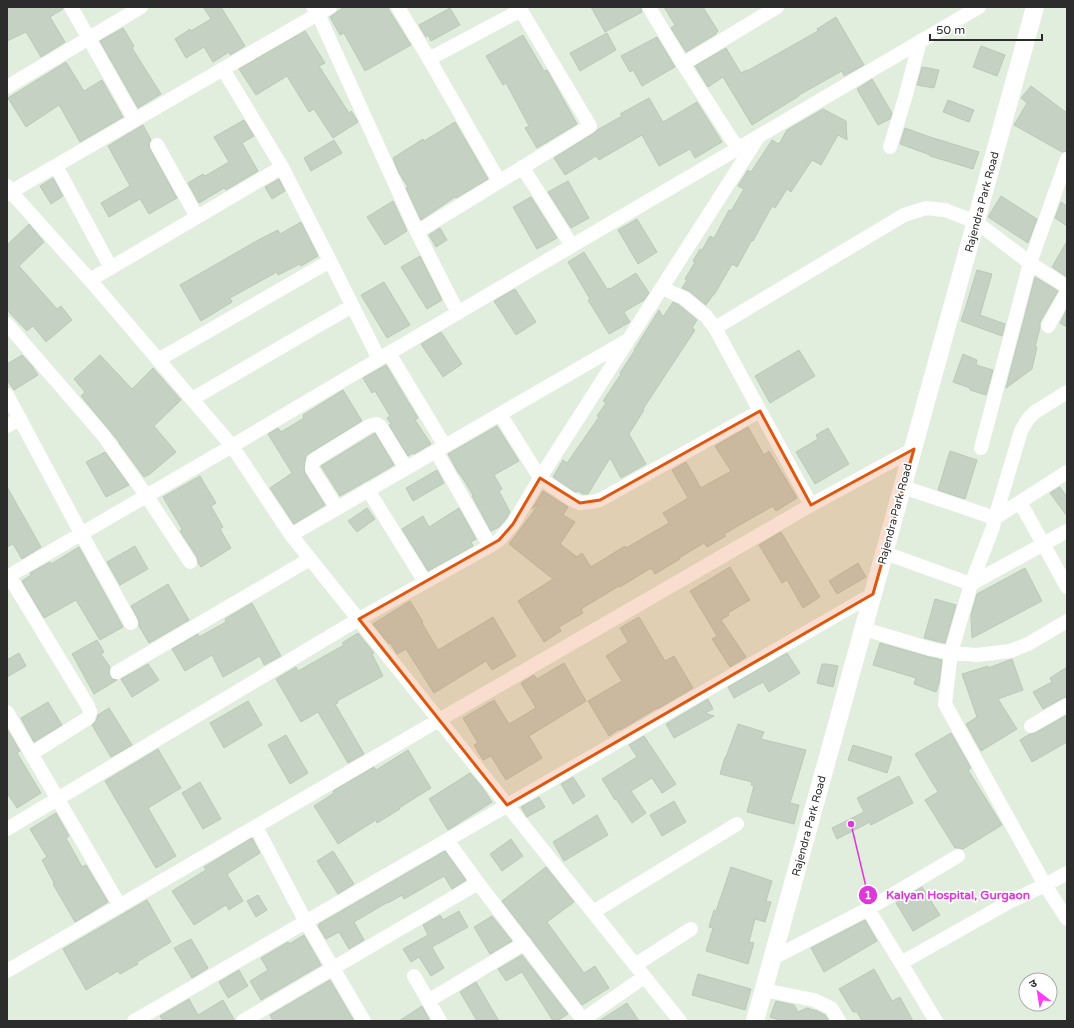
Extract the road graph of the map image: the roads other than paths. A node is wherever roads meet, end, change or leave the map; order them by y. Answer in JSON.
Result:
{"nodes":[{"id":1,"x":71,"y":7,"type":"edge"},
{"id":2,"x":141,"y":7,"type":"edge"},
{"id":3,"x":330,"y":7,"type":"edge"},
{"id":4,"x":398,"y":7,"type":"edge"},
{"id":5,"x":777,"y":7,"type":"edge"},
{"id":6,"x":980,"y":7,"type":"edge"},
{"id":7,"x":1036,"y":7,"type":"edge"},
{"id":8,"x":520,"y":8,"type":"edge"},
{"id":9,"x":650,"y":8,"type":"edge"},
{"id":10,"x":315,"y":11,"type":"edge"},
{"id":11,"x":89,"y":38,"type":"junction"},
{"id":12,"x":920,"y":42,"type":"junction"},
{"id":13,"x":429,"y":59,"type":"junction"},
{"id":14,"x":683,"y":64,"type":"junction"},
{"id":15,"x":223,"y":69,"type":"junction"},
{"id":16,"x":7,"y":87,"type":"edge"},
{"id":17,"x":135,"y":120,"type":"junction"},
{"id":18,"x":759,"y":136,"type":"junction"},
{"id":19,"x":156,"y":145,"type":"dead end"},
{"id":20,"x":890,"y":147,"type":"dead end"},
{"id":21,"x":738,"y":149,"type":"junction"},
{"id":22,"x":1067,"y":159,"type":"edge"},
{"id":23,"x":56,"y":166,"type":"junction"},
{"id":24,"x":282,"y":167,"type":"junction"},
{"id":25,"x":522,"y":167,"type":"junction"},
{"id":26,"x":499,"y":182,"type":"junction"},
{"id":27,"x":8,"y":191,"type":"edge"},
{"id":28,"x":197,"y":217,"type":"junction"},
{"id":29,"x":976,"y":222,"type":"junction"},
{"id":30,"x":417,"y":232,"type":"junction"},
{"id":31,"x":572,"y":246,"type":"junction"},
{"id":32,"x":330,"y":261,"type":"junction"},
{"id":33,"x":1030,"y":263,"type":"junction"},
{"id":34,"x":111,"y":268,"type":"junction"},
{"id":35,"x":90,"y":280,"type":"junction"},
{"id":36,"x":1066,"y":284,"type":"edge"},
{"id":37,"x":662,"y":288,"type":"junction"},
{"id":38,"x":352,"y":306,"type":"junction"},
{"id":39,"x":458,"y":313,"type":"junction"},
{"id":40,"x":7,"y":324,"type":"edge"},
{"id":41,"x":1048,"y":326,"type":"dead end"},
{"id":42,"x":715,"y":328,"type":"junction"},
{"id":43,"x":630,"y":338,"type":"junction"},
{"id":44,"x":384,"y":356,"type":"junction"},
{"id":45,"x":158,"y":360,"type":"junction"},
{"id":46,"x":1067,"y":392,"type":"edge"},
{"id":47,"x":7,"y":395,"type":"edge"},
{"id":48,"x":192,"y":399,"type":"junction"},
{"id":49,"x":760,"y":411,"type":"junction"},
{"id":50,"x":500,"y":414,"type":"junction"},
{"id":51,"x":20,"y":418,"type":"junction"},
{"id":52,"x":7,"y":426,"type":"edge"},
{"id":53,"x":232,"y":446,"type":"junction"},
{"id":54,"x":440,"y":448,"type":"junction"},
{"id":55,"x":981,"y":448,"type":"dead end"},
{"id":56,"x":914,"y":449,"type":"junction"},
{"id":57,"x":406,"y":468,"type":"junction"},
{"id":58,"x":1067,"y":472,"type":"edge"},
{"id":59,"x":540,"y":478,"type":"junction"},
{"id":60,"x":903,"y":487,"type":"junction"},
{"id":61,"x":368,"y":490,"type":"junction"},
{"id":62,"x":146,"y":495,"type":"junction"},
{"id":63,"x":1020,"y":502,"type":"junction"},
{"id":64,"x":811,"y":505,"type":"junction"},
{"id":65,"x":337,"y":508,"type":"junction"},
{"id":66,"x":995,"y":518,"type":"junction"},
{"id":67,"x":1067,"y":531,"type":"edge"},
{"id":68,"x":81,"y":533,"type":"junction"},
{"id":69,"x":290,"y":535,"type":"junction"},
{"id":70,"x":1043,"y":544,"type":"junction"},
{"id":71,"x":490,"y":546,"type":"junction"},
{"id":72,"x":884,"y":553,"type":"junction"},
{"id":73,"x":310,"y":559,"type":"junction"},
{"id":74,"x":190,"y":562,"type":"dead end"},
{"id":75,"x":8,"y":576,"type":"edge"},
{"id":76,"x":425,"y":582,"type":"junction"},
{"id":77,"x":971,"y":584,"type":"junction"},
{"id":78,"x":1067,"y":587,"type":"edge"},
{"id":79,"x":873,"y":594,"type":"junction"},
{"id":80,"x":358,"y":619,"type":"junction"},
{"id":81,"x":1067,"y":621,"type":"edge"},
{"id":82,"x":131,"y":623,"type":"dead end"},
{"id":83,"x":864,"y":629,"type":"junction"},
{"id":84,"x":951,"y":653,"type":"junction"},
{"id":85,"x":117,"y":672,"type":"dead end"},
{"id":86,"x":1067,"y":705,"type":"edge"},
{"id":87,"x":7,"y":712,"type":"edge"},
{"id":88,"x":439,"y":720,"type":"junction"},
{"id":89,"x":1031,"y":726,"type":"dead end"},
{"id":90,"x":32,"y":754,"type":"junction"},
{"id":91,"x":58,"y":799,"type":"junction"},
{"id":92,"x":507,"y":805,"type":"junction"},
{"id":93,"x":737,"y":824,"type":"dead end"},
{"id":94,"x":256,"y":827,"type":"junction"},
{"id":95,"x":7,"y":829,"type":"edge"},
{"id":96,"x":447,"y":840,"type":"junction"},
{"id":97,"x":958,"y":856,"type":"dead end"},
{"id":98,"x":1067,"y":873,"type":"edge"},
{"id":99,"x":478,"y":883,"type":"junction"},
{"id":100,"x":1045,"y":885,"type":"junction"},
{"id":101,"x":120,"y":906,"type":"junction"},
{"id":102,"x":868,"y":909,"type":"junction"},
{"id":103,"x":593,"y":912,"type":"junction"},
{"id":104,"x":1067,"y":919,"type":"edge"},
{"id":105,"x":306,"y":922,"type":"junction"},
{"id":106,"x":691,"y":929,"type":"dead end"},
{"id":107,"x":525,"y":943,"type":"junction"},
{"id":108,"x":773,"y":958,"type":"junction"},
{"id":109,"x":902,"y":963,"type":"junction"},
{"id":110,"x":635,"y":965,"type":"junction"},
{"id":111,"x":333,"y":968,"type":"junction"},
{"id":112,"x":7,"y":971,"type":"edge"},
{"id":113,"x":414,"y":976,"type":"dead end"},
{"id":114,"x":644,"y":977,"type":"junction"},
{"id":115,"x":764,"y":990,"type":"junction"},
{"id":116,"x":428,"y":1001,"type":"junction"},
{"id":117,"x":582,"y":1020,"type":"edge"},
{"id":118,"x":134,"y":1021,"type":"edge"},
{"id":119,"x":243,"y":1021,"type":"edge"},
{"id":120,"x":364,"y":1021,"type":"edge"},
{"id":121,"x":440,"y":1021,"type":"edge"},
{"id":122,"x":680,"y":1021,"type":"edge"},
{"id":123,"x":755,"y":1021,"type":"edge"},
{"id":124,"x":839,"y":1021,"type":"edge"},
{"id":125,"x":936,"y":1021,"type":"edge"}],
"edges":[{"from":1,"to":11,"type":"street"},
{"from":2,"to":11,"type":"street"},
{"from":3,"to":10,"type":"street"},
{"from":4,"to":13,"type":"street"},
{"from":5,"to":14,"type":"street"},
{"from":6,"to":12,"type":"street"},
{"from":7,"to":29,"type":"street","name":"Rajendra Park Road"},
{"from":8,"to":13,"type":"street"},
{"from":8,"to":25,"type":"street"},
{"from":9,"to":14,"type":"street"},
{"from":10,"to":15,"type":"street"},
{"from":10,"to":30,"type":"street"},
{"from":11,"to":16,"type":"street"},
{"from":11,"to":17,"type":"street"},
{"from":12,"to":18,"type":"street"},
{"from":12,"to":20,"type":"street"},
{"from":13,"to":26,"type":"street"},
{"from":14,"to":21,"type":"street"},
{"from":15,"to":17,"type":"street"},
{"from":15,"to":24,"type":"street"},
{"from":17,"to":23,"type":"street"},
{"from":18,"to":21,"type":"street"},
{"from":18,"to":37,"type":"street"},
{"from":19,"to":28,"type":"street"},
{"from":21,"to":31,"type":"street"},
{"from":22,"to":33,"type":"street"},
{"from":23,"to":27,"type":"street"},
{"from":23,"to":34,"type":"street"},
{"from":24,"to":28,"type":"street"},
{"from":24,"to":32,"type":"street"},
{"from":25,"to":26,"type":"street"},
{"from":25,"to":31,"type":"street"},
{"from":26,"to":30,"type":"street"},
{"from":27,"to":35,"type":"street"},
{"from":28,"to":34,"type":"street"},
{"from":29,"to":33,"type":"street"},
{"from":29,"to":42,"type":"street"},
{"from":29,"to":56,"type":"street","name":"Rajendra Park Road"},
{"from":30,"to":39,"type":"street"},
{"from":31,"to":39,"type":"street"},
{"from":32,"to":38,"type":"street"},
{"from":32,"to":45,"type":"street"},
{"from":33,"to":36,"type":"street"},
{"from":33,"to":55,"type":"street"},
{"from":34,"to":35,"type":"street"},
{"from":35,"to":45,"type":"street"},
{"from":36,"to":41,"type":"street"},
{"from":37,"to":42,"type":"street"},
{"from":37,"to":43,"type":"street"},
{"from":38,"to":44,"type":"street"},
{"from":38,"to":48,"type":"street"},
{"from":39,"to":44,"type":"street"},
{"from":40,"to":62,"type":"street"},
{"from":42,"to":49,"type":"street"},
{"from":43,"to":50,"type":"street"},
{"from":43,"to":59,"type":"street"},
{"from":44,"to":53,"type":"street"},
{"from":44,"to":54,"type":"street"},
{"from":45,"to":48,"type":"street"},
{"from":46,"to":66,"type":"street"},
{"from":47,"to":51,"type":"street"},
{"from":48,"to":53,"type":"street"},
{"from":49,"to":59,"type":"street"},
{"from":49,"to":64,"type":"street"},
{"from":50,"to":54,"type":"street"},
{"from":50,"to":59,"type":"street"},
{"from":51,"to":52,"type":"street"},
{"from":51,"to":68,"type":"street"},
{"from":53,"to":62,"type":"street"},
{"from":53,"to":69,"type":"street"},
{"from":54,"to":57,"type":"street"},
{"from":54,"to":71,"type":"street"},
{"from":56,"to":60,"type":"street","name":"Rajendra Park Road"},
{"from":56,"to":64,"type":"street"},
{"from":57,"to":61,"type":"street"},
{"from":57,"to":65,"type":"street"},
{"from":58,"to":63,"type":"street"},
{"from":59,"to":71,"type":"street"},
{"from":60,"to":66,"type":"street"},
{"from":60,"to":72,"type":"street","name":"Rajendra Park Road"},
{"from":61,"to":65,"type":"street"},
{"from":61,"to":76,"type":"street"},
{"from":62,"to":68,"type":"street"},
{"from":62,"to":74,"type":"street"},
{"from":63,"to":66,"type":"street"},
{"from":63,"to":70,"type":"street"},
{"from":64,"to":88,"type":"street"},
{"from":65,"to":69,"type":"street"},
{"from":66,"to":77,"type":"street"},
{"from":67,"to":70,"type":"street"},
{"from":68,"to":75,"type":"street"},
{"from":68,"to":82,"type":"street"},
{"from":69,"to":73,"type":"street"},
{"from":70,"to":77,"type":"street"},
{"from":70,"to":78,"type":"street"},
{"from":71,"to":76,"type":"street"},
{"from":72,"to":77,"type":"street"},
{"from":72,"to":79,"type":"street","name":"Rajendra Park Road"},
{"from":73,"to":80,"type":"street"},
{"from":73,"to":85,"type":"street"},
{"from":75,"to":90,"type":"street"},
{"from":76,"to":80,"type":"street"},
{"from":77,"to":84,"type":"street"},
{"from":79,"to":83,"type":"street","name":"Rajendra Park Road"},
{"from":79,"to":92,"type":"street"},
{"from":80,"to":88,"type":"street"},
{"from":80,"to":91,"type":"street"},
{"from":81,"to":84,"type":"street"},
{"from":83,"to":84,"type":"street"},
{"from":83,"to":108,"type":"street","name":"Rajendra Park Road"},
{"from":84,"to":100,"type":"street"},
{"from":86,"to":89,"type":"street"},
{"from":87,"to":90,"type":"street"},
{"from":88,"to":92,"type":"street"},
{"from":88,"to":94,"type":"street"},
{"from":90,"to":91,"type":"street"},
{"from":91,"to":95,"type":"street"},
{"from":91,"to":101,"type":"street"},
{"from":92,"to":96,"type":"street"},
{"from":92,"to":103,"type":"street"},
{"from":93,"to":103,"type":"street"},
{"from":94,"to":101,"type":"street"},
{"from":94,"to":105,"type":"street"},
{"from":96,"to":99,"type":"street"},
{"from":96,"to":105,"type":"street"},
{"from":97,"to":102,"type":"street"},
{"from":98,"to":100,"type":"street"},
{"from":99,"to":107,"type":"street"},
{"from":99,"to":111,"type":"street"},
{"from":100,"to":104,"type":"street"},
{"from":100,"to":109,"type":"street"},
{"from":101,"to":112,"type":"street"},
{"from":102,"to":108,"type":"street"},
{"from":102,"to":109,"type":"street"},
{"from":103,"to":110,"type":"street"},
{"from":105,"to":111,"type":"street"},
{"from":105,"to":118,"type":"street"},
{"from":106,"to":110,"type":"street"},
{"from":107,"to":116,"type":"street"},
{"from":107,"to":117,"type":"street"},
{"from":108,"to":115,"type":"street","name":"Rajendra Park Road"},
{"from":109,"to":125,"type":"street"},
{"from":110,"to":114,"type":"street"},
{"from":111,"to":119,"type":"street"},
{"from":111,"to":120,"type":"street"},
{"from":113,"to":116,"type":"street"},
{"from":114,"to":117,"type":"street"},
{"from":114,"to":122,"type":"street"},
{"from":115,"to":123,"type":"street","name":"Rajendra Park Road"},
{"from":115,"to":124,"type":"street"},
{"from":116,"to":121,"type":"street"}]}
